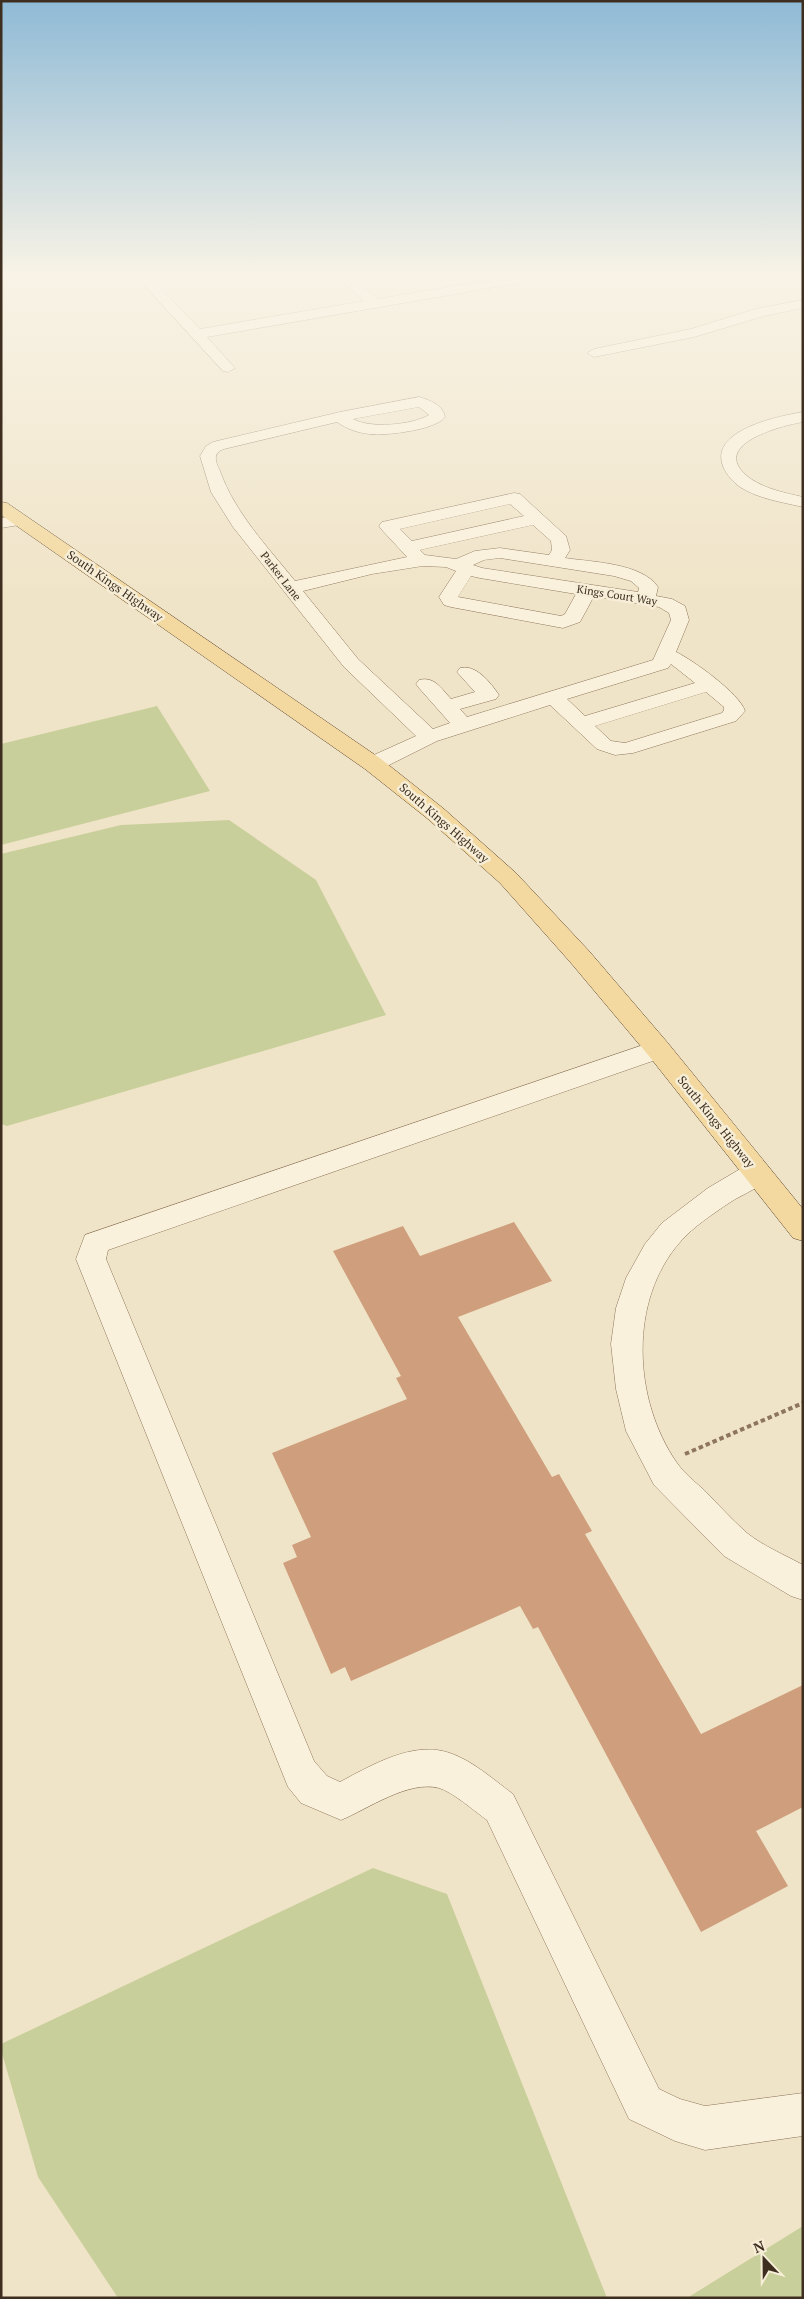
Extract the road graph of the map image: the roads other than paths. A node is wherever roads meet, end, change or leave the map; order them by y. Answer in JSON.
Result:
{"nodes":[{"id":1,"x":340,"y":417,"type":"junction"},
{"id":2,"x":803,"y":417,"type":"edge"},
{"id":3,"x":803,"y":502,"type":"edge"},
{"id":4,"x":1,"y":508,"type":"edge"},
{"id":5,"x":536,"y":518,"type":"junction"},
{"id":6,"x":10,"y":521,"type":"edge"},
{"id":7,"x":414,"y":554,"type":"junction"},
{"id":8,"x":555,"y":560,"type":"junction"},
{"id":9,"x":462,"y":566,"type":"junction"},
{"id":10,"x":290,"y":588,"type":"junction"},
{"id":11,"x":587,"y":591,"type":"junction"},
{"id":12,"x":646,"y":599,"type":"junction"},
{"id":13,"x":667,"y":654,"type":"junction"},
{"id":14,"x":467,"y":672,"type":"dead end"},
{"id":15,"x":426,"y":684,"type":"dead end"},
{"id":16,"x":709,"y":685,"type":"junction"},
{"id":17,"x":554,"y":698,"type":"junction"},
{"id":18,"x":446,"y":706,"type":"junction"},
{"id":19,"x":582,"y":724,"type":"junction"},
{"id":20,"x":463,"y":725,"type":"junction"},
{"id":21,"x":430,"y":737,"type":"junction"},
{"id":22,"x":373,"y":764,"type":"junction"},
{"id":23,"x":658,"y":1049,"type":"junction"},
{"id":24,"x":757,"y":1173,"type":"junction"},
{"id":25,"x":803,"y":1230,"type":"edge"},
{"id":26,"x":803,"y":1584,"type":"edge"},
{"id":27,"x":803,"y":2114,"type":"edge"}],
"edges":[{"from":1,"to":1,"type":"street","name":"Parker Lane"},
{"from":1,"to":10,"type":"street","name":"Parker Lane"},
{"from":2,"to":3,"type":"street"},
{"from":4,"to":6,"type":"main road","name":"South Kings Highway"},
{"from":5,"to":7,"type":"street"},
{"from":5,"to":7,"type":"street"},
{"from":5,"to":8,"type":"street"},
{"from":6,"to":22,"type":"main road","name":"South Kings Highway"},
{"from":7,"to":9,"type":"street","name":"Kings Court Way"},
{"from":7,"to":10,"type":"street","name":"Kings Court Way"},
{"from":8,"to":9,"type":"street"},
{"from":8,"to":12,"type":"street"},
{"from":9,"to":11,"type":"street","name":"Kings Court Way"},
{"from":9,"to":11,"type":"street"},
{"from":10,"to":21,"type":"street","name":"Parker Lane"},
{"from":11,"to":12,"type":"street","name":"Kings Court Way"},
{"from":12,"to":13,"type":"street","name":"Kings Court Way"},
{"from":13,"to":16,"type":"street"},
{"from":13,"to":17,"type":"street","name":"Kings Court Way"},
{"from":14,"to":18,"type":"street"},
{"from":15,"to":18,"type":"street"},
{"from":16,"to":19,"type":"street"},
{"from":16,"to":19,"type":"street"},
{"from":17,"to":19,"type":"street"},
{"from":17,"to":20,"type":"street","name":"Kings Court Way"},
{"from":18,"to":20,"type":"street"},
{"from":20,"to":21,"type":"street","name":"Kings Court Way"},
{"from":21,"to":22,"type":"street"},
{"from":22,"to":23,"type":"main road","name":"South Kings Highway"},
{"from":23,"to":24,"type":"main road","name":"South Kings Highway"},
{"from":23,"to":27,"type":"street"},
{"from":24,"to":25,"type":"main road","name":"South Kings Highway"},
{"from":24,"to":26,"type":"street"}]}
